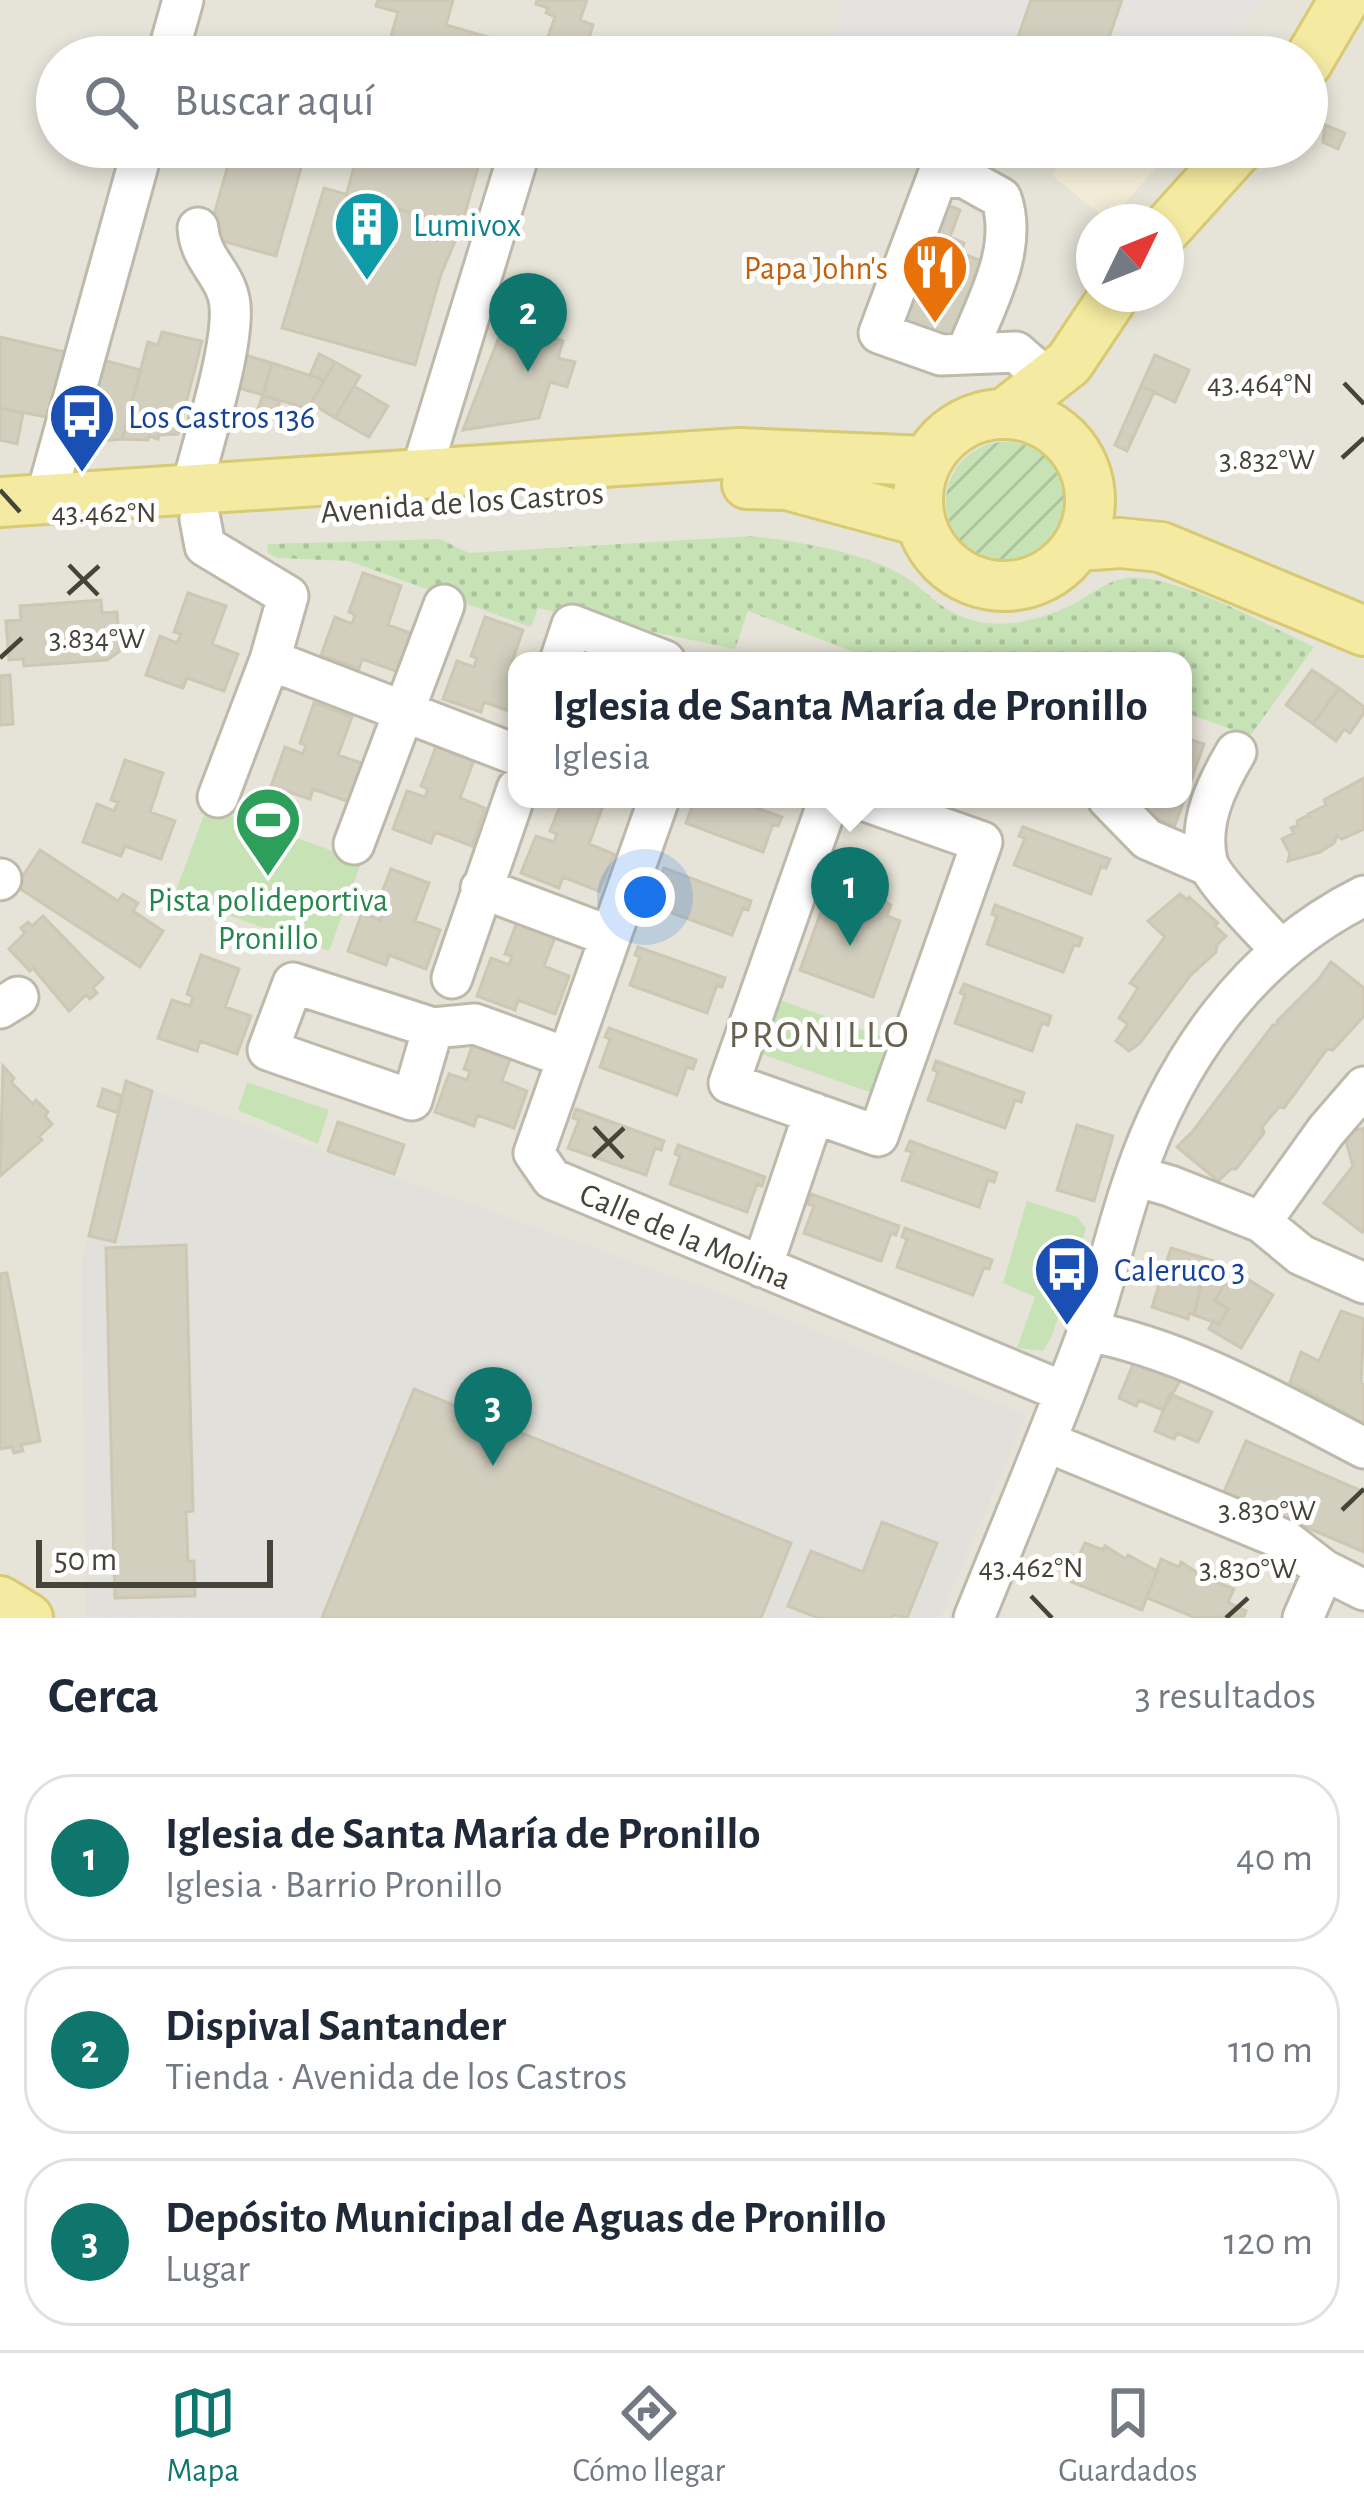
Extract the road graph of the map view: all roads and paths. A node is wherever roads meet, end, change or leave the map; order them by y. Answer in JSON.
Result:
{"nodes":[{"id":1,"x":183,"y":0,"type":"edge"},
{"id":2,"x":1344,"y":0,"type":"edge"},
{"id":3,"x":173,"y":36,"type":"edge"},
{"id":4,"x":1323,"y":36,"type":"edge"},
{"id":5,"x":135,"y":168,"type":"edge"},
{"id":6,"x":515,"y":168,"type":"edge"},
{"id":7,"x":1221,"y":168,"type":"edge"},
{"id":8,"x":1184,"y":209,"type":"edge"},
{"id":9,"x":198,"y":227,"type":"dead end"},
{"id":10,"x":1102,"y":312,"type":"edge"},
{"id":11,"x":967,"y":352,"type":"junction"},
{"id":12,"x":1059,"y":372,"type":"junction"},
{"id":13,"x":1004,"y":414,"type":"junction"},
{"id":14,"x":926,"y":461,"type":"junction"},
{"id":15,"x":1083,"y":472,"type":"junction"},
{"id":16,"x":420,"y":476,"type":"junction"},
{"id":17,"x":22,"y":501,"type":"edge"},
{"id":18,"x":196,"y":505,"type":"junction"},
{"id":19,"x":920,"y":521,"type":"junction"},
{"id":20,"x":0,"y":533,"type":"edge"},
{"id":21,"x":1078,"y":546,"type":"junction"},
{"id":22,"x":1364,"y":603,"type":"edge"},
{"id":23,"x":444,"y":605,"type":"dead end"},
{"id":24,"x":1364,"y":631,"type":"edge"},
{"id":25,"x":563,"y":652,"type":"edge"},
{"id":26,"x":642,"y":652,"type":"edge"},
{"id":27,"x":270,"y":660,"type":"junction"},
{"id":28,"x":404,"y":711,"type":"junction"},
{"id":29,"x":508,"y":751,"type":"edge"},
{"id":30,"x":1236,"y":752,"type":"dead end"},
{"id":31,"x":218,"y":796,"type":"dead end"},
{"id":32,"x":510,"y":808,"type":"edge"},
{"id":33,"x":653,"y":808,"type":"edge"},
{"id":34,"x":827,"y":808,"type":"edge"},
{"id":35,"x":886,"y":808,"type":"edge"},
{"id":36,"x":1117,"y":808,"type":"edge"},
{"id":37,"x":355,"y":844,"type":"dead end"},
{"id":38,"x":1207,"y":865,"type":"junction"},
{"id":39,"x":481,"y":888,"type":"junction"},
{"id":40,"x":1364,"y":896,"type":"edge"},
{"id":41,"x":609,"y":936,"type":"junction"},
{"id":42,"x":1281,"y":950,"type":"junction"},
{"id":43,"x":452,"y":978,"type":"dead end"},
{"id":44,"x":434,"y":1028,"type":"dead end"},
{"id":45,"x":565,"y":1057,"type":"junction"},
{"id":46,"x":1364,"y":1087,"type":"edge"},
{"id":47,"x":814,"y":1113,"type":"junction"},
{"id":48,"x":1135,"y":1176,"type":"junction"},
{"id":49,"x":1261,"y":1222,"type":"junction"},
{"id":50,"x":762,"y":1267,"type":"junction"},
{"id":51,"x":1364,"y":1283,"type":"edge"},
{"id":52,"x":1088,"y":1331,"type":"junction"},
{"id":53,"x":1064,"y":1392,"type":"junction"},
{"id":54,"x":1047,"y":1442,"type":"junction"},
{"id":55,"x":1364,"y":1448,"type":"edge"},
{"id":56,"x":1324,"y":1570,"type":"junction"},
{"id":57,"x":1364,"y":1590,"type":"edge"},
{"id":58,"x":0,"y":1601,"type":"edge"},
{"id":59,"x":28,"y":1618,"type":"edge"},
{"id":60,"x":974,"y":1618,"type":"edge"},
{"id":61,"x":1303,"y":1618,"type":"edge"}],
"edges":[{"from":1,"to":3,"type":"street"},
{"from":2,"to":4,"type":"main road"},
{"from":5,"to":17,"type":"street"},
{"from":6,"to":16,"type":"street","name":"Avenida de los Castros"},
{"from":7,"to":8,"type":"main road"},
{"from":9,"to":18,"type":"street"},
{"from":10,"to":12,"type":"main road"},
{"from":11,"to":11,"type":"street"},
{"from":11,"to":12,"type":"street"},
{"from":12,"to":13,"type":"main road"},
{"from":12,"to":15,"type":"main road"},
{"from":13,"to":14,"type":"main road"},
{"from":13,"to":15,"type":"main road"},
{"from":14,"to":16,"type":"main road","name":"Avenida de los Castros"},
{"from":14,"to":19,"type":"main road"},
{"from":15,"to":21,"type":"main road"},
{"from":15,"to":22,"type":"main road"},
{"from":16,"to":18,"type":"main road","name":"Avenida de los Castros"},
{"from":17,"to":18,"type":"main road","name":"Avenida de los Castros"},
{"from":18,"to":19,"type":"main road","name":"Avenida de los Castros"},
{"from":18,"to":20,"type":"main road","name":"Avenida de los Castros"},
{"from":18,"to":27,"type":"street"},
{"from":19,"to":21,"type":"main road"},
{"from":21,"to":24,"type":"main road"},
{"from":23,"to":28,"type":"street"},
{"from":25,"to":26,"type":"street"},
{"from":27,"to":28,"type":"street"},
{"from":27,"to":31,"type":"street"},
{"from":28,"to":29,"type":"street"},
{"from":28,"to":37,"type":"street"},
{"from":30,"to":38,"type":"street"},
{"from":32,"to":39,"type":"street"},
{"from":33,"to":41,"type":"street","name":"Calle de la Molina"},
{"from":34,"to":47,"type":"street"},
{"from":35,"to":47,"type":"street"},
{"from":36,"to":38,"type":"street"},
{"from":38,"to":42,"type":"street"},
{"from":39,"to":41,"type":"street"},
{"from":39,"to":43,"type":"street"},
{"from":40,"to":42,"type":"street"},
{"from":41,"to":45,"type":"street","name":"Calle de la Molina"},
{"from":42,"to":48,"type":"street"},
{"from":44,"to":45,"type":"street"},
{"from":45,"to":50,"type":"street","name":"Calle de la Molina"},
{"from":46,"to":49,"type":"street"},
{"from":47,"to":50,"type":"street"},
{"from":48,"to":49,"type":"street"},
{"from":48,"to":52,"type":"street"},
{"from":49,"to":51,"type":"street"},
{"from":50,"to":53,"type":"street","name":"Calle de la Molina"},
{"from":52,"to":53,"type":"street"},
{"from":52,"to":55,"type":"street"},
{"from":53,"to":54,"type":"street"},
{"from":54,"to":56,"type":"street"},
{"from":54,"to":60,"type":"street"},
{"from":56,"to":57,"type":"street"},
{"from":56,"to":61,"type":"street"},
{"from":58,"to":59,"type":"main road"}]}
